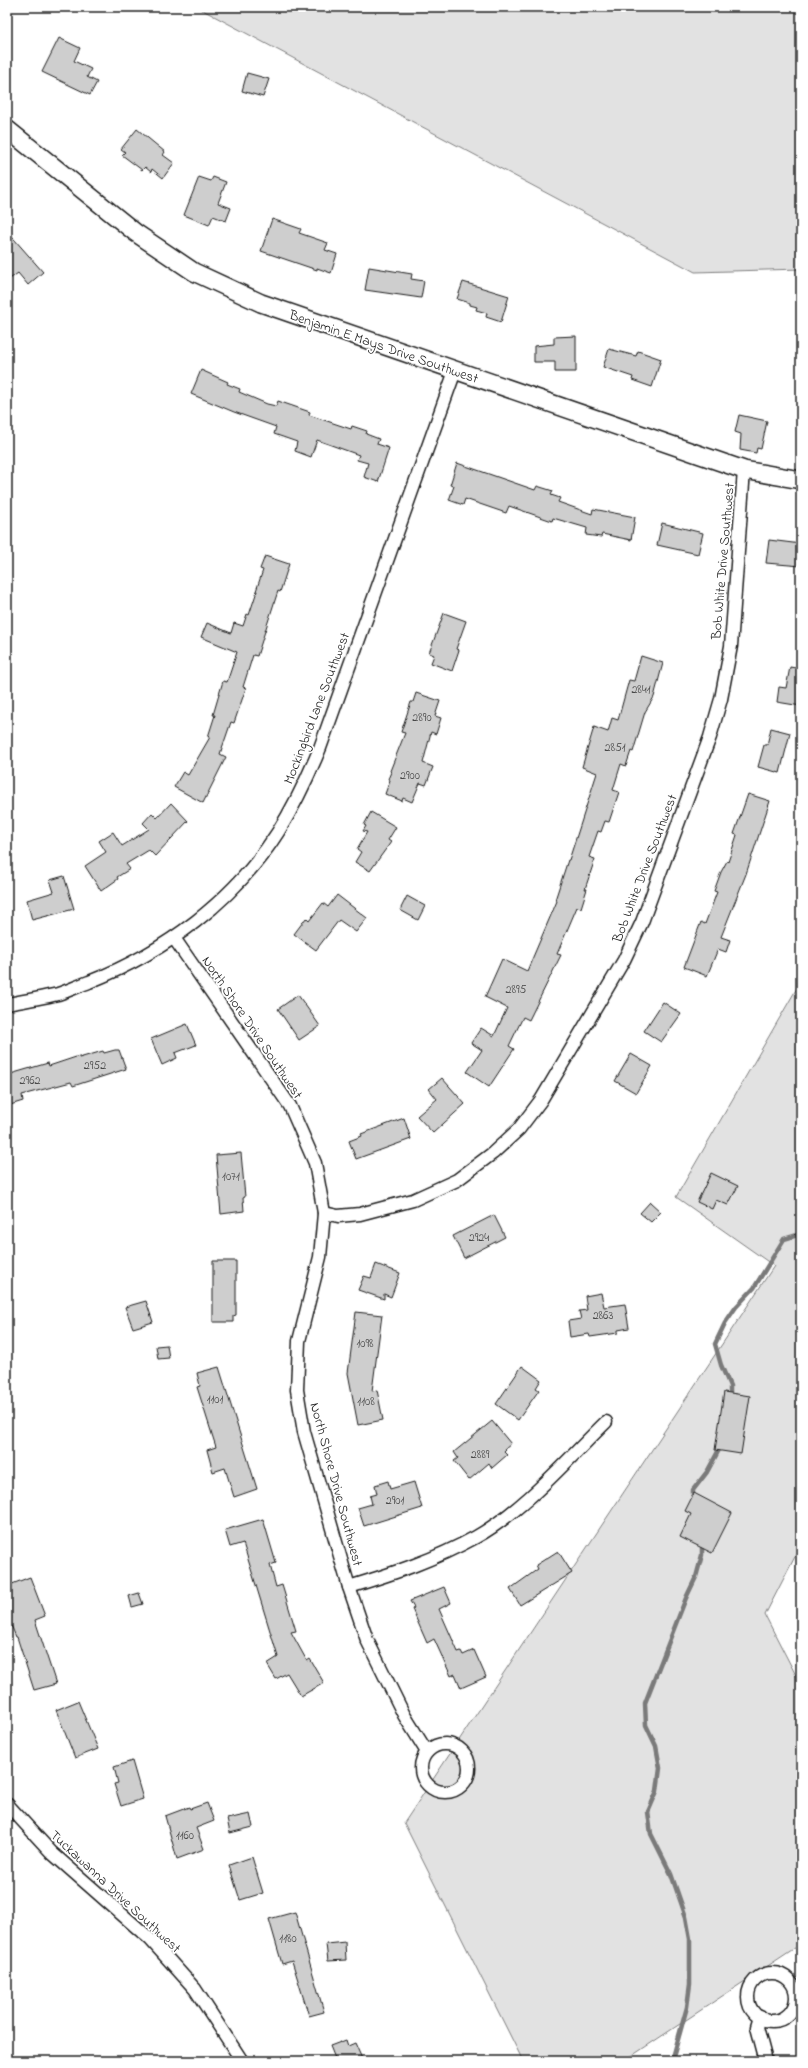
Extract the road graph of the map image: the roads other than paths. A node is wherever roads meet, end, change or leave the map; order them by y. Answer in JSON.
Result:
{"nodes":[{"id":1,"x":7,"y":129,"type":"edge"},
{"id":2,"x":455,"y":371,"type":"junction"},
{"id":3,"x":744,"y":470,"type":"junction"},
{"id":4,"x":801,"y":480,"type":"edge"},
{"id":5,"x":174,"y":938,"type":"junction"},
{"id":6,"x":7,"y":1004,"type":"edge"},
{"id":7,"x":324,"y":1213,"type":"junction"},
{"id":8,"x":606,"y":1422,"type":"dead end"},
{"id":9,"x":349,"y":1587,"type":"junction"},
{"id":10,"x":426,"y":1752,"type":"junction"},
{"id":11,"x":7,"y":1804,"type":"edge"},
{"id":12,"x":760,"y":2017,"type":"dead end"},
{"id":13,"x":242,"y":2061,"type":"edge"},
{"id":14,"x":766,"y":2061,"type":"edge"}],
"edges":[{"from":1,"to":2,"type":"street","name":"Benjamin E Mays Drive Southwest"},
{"from":2,"to":3,"type":"street","name":"Benjamin E Mays Drive Southwest"},
{"from":2,"to":5,"type":"street","name":"Mockingbird Lane Southwest"},
{"from":3,"to":4,"type":"street","name":"Benjamin E Mays Drive Southwest"},
{"from":3,"to":7,"type":"street","name":"Bob White Drive Southwest"},
{"from":5,"to":6,"type":"street","name":"Mockingbird Lane Southwest"},
{"from":5,"to":7,"type":"street","name":"North Shore Drive Southwest"},
{"from":7,"to":9,"type":"street","name":"North Shore Drive Southwest"},
{"from":8,"to":9,"type":"street"},
{"from":9,"to":10,"type":"street","name":"North Shore Drive Southwest"},
{"from":10,"to":10,"type":"street"},
{"from":11,"to":13,"type":"street","name":"Tuckawanna Drive Southwest"},
{"from":12,"to":14,"type":"street"}]}
